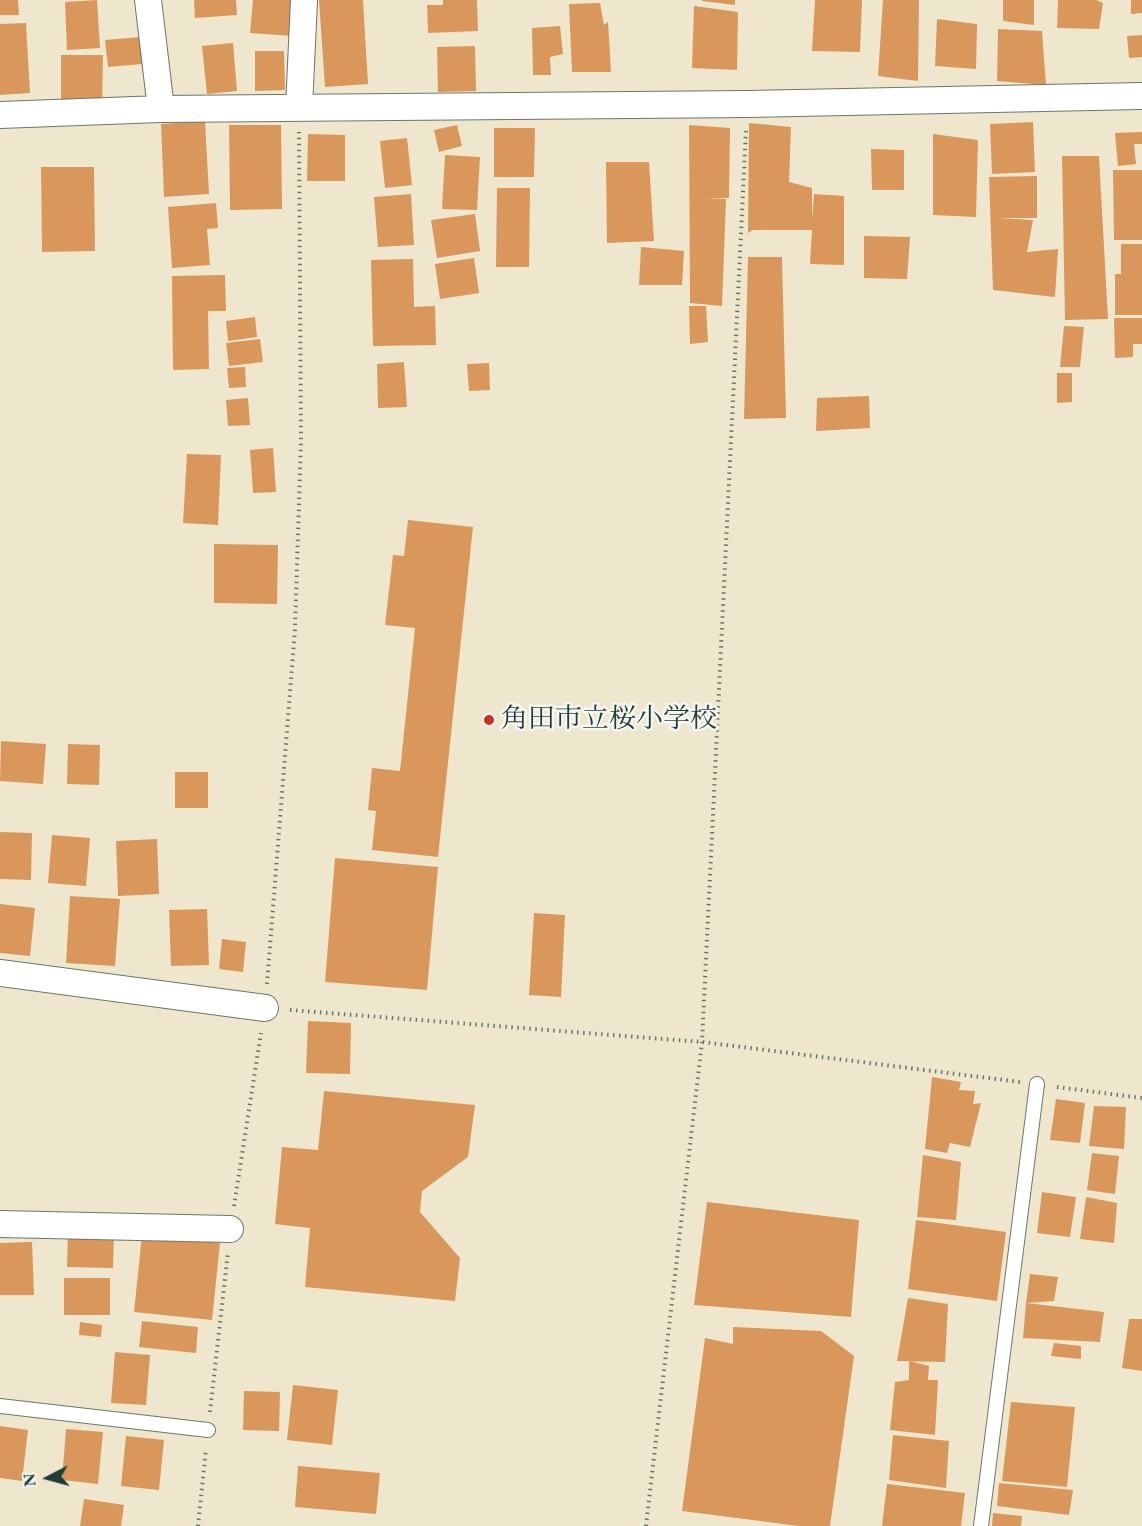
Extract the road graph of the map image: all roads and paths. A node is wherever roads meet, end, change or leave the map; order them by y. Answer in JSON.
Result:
{"nodes":[{"id":1,"x":148,"y":0,"type":"edge"},
{"id":2,"x":304,"y":0,"type":"edge"},
{"id":3,"x":1142,"y":96,"type":"edge"},
{"id":4,"x":748,"y":104,"type":"junction"},
{"id":5,"x":299,"y":108,"type":"junction"},
{"id":6,"x":161,"y":109,"type":"junction"},
{"id":7,"x":0,"y":115,"type":"edge"},
{"id":8,"x":0,"y":973,"type":"edge"},
{"id":9,"x":265,"y":1008,"type":"junction"},
{"id":10,"x":702,"y":1042,"type":"junction"},
{"id":11,"x":1037,"y":1084,"type":"junction"},
{"id":12,"x":1142,"y":1098,"type":"edge"},
{"id":13,"x":0,"y":1224,"type":"edge"},
{"id":14,"x":230,"y":1229,"type":"junction"},
{"id":15,"x":0,"y":1406,"type":"edge"},
{"id":16,"x":208,"y":1430,"type":"junction"},
{"id":17,"x":198,"y":1526,"type":"edge"},
{"id":18,"x":646,"y":1526,"type":"edge"},
{"id":19,"x":981,"y":1526,"type":"edge"}],
"edges":[{"from":1,"to":6,"type":"street"},
{"from":2,"to":5,"type":"street"},
{"from":3,"to":4,"type":"street"},
{"from":4,"to":5,"type":"street"},
{"from":4,"to":10,"type":"path"},
{"from":5,"to":6,"type":"street"},
{"from":5,"to":9,"type":"path"},
{"from":6,"to":7,"type":"street"},
{"from":8,"to":9,"type":"street"},
{"from":9,"to":10,"type":"path"},
{"from":9,"to":14,"type":"path"},
{"from":10,"to":11,"type":"path"},
{"from":10,"to":18,"type":"path"},
{"from":11,"to":12,"type":"path"},
{"from":11,"to":19,"type":"lane"},
{"from":13,"to":14,"type":"street"},
{"from":14,"to":16,"type":"path"},
{"from":15,"to":16,"type":"lane"},
{"from":16,"to":17,"type":"path"}]}
